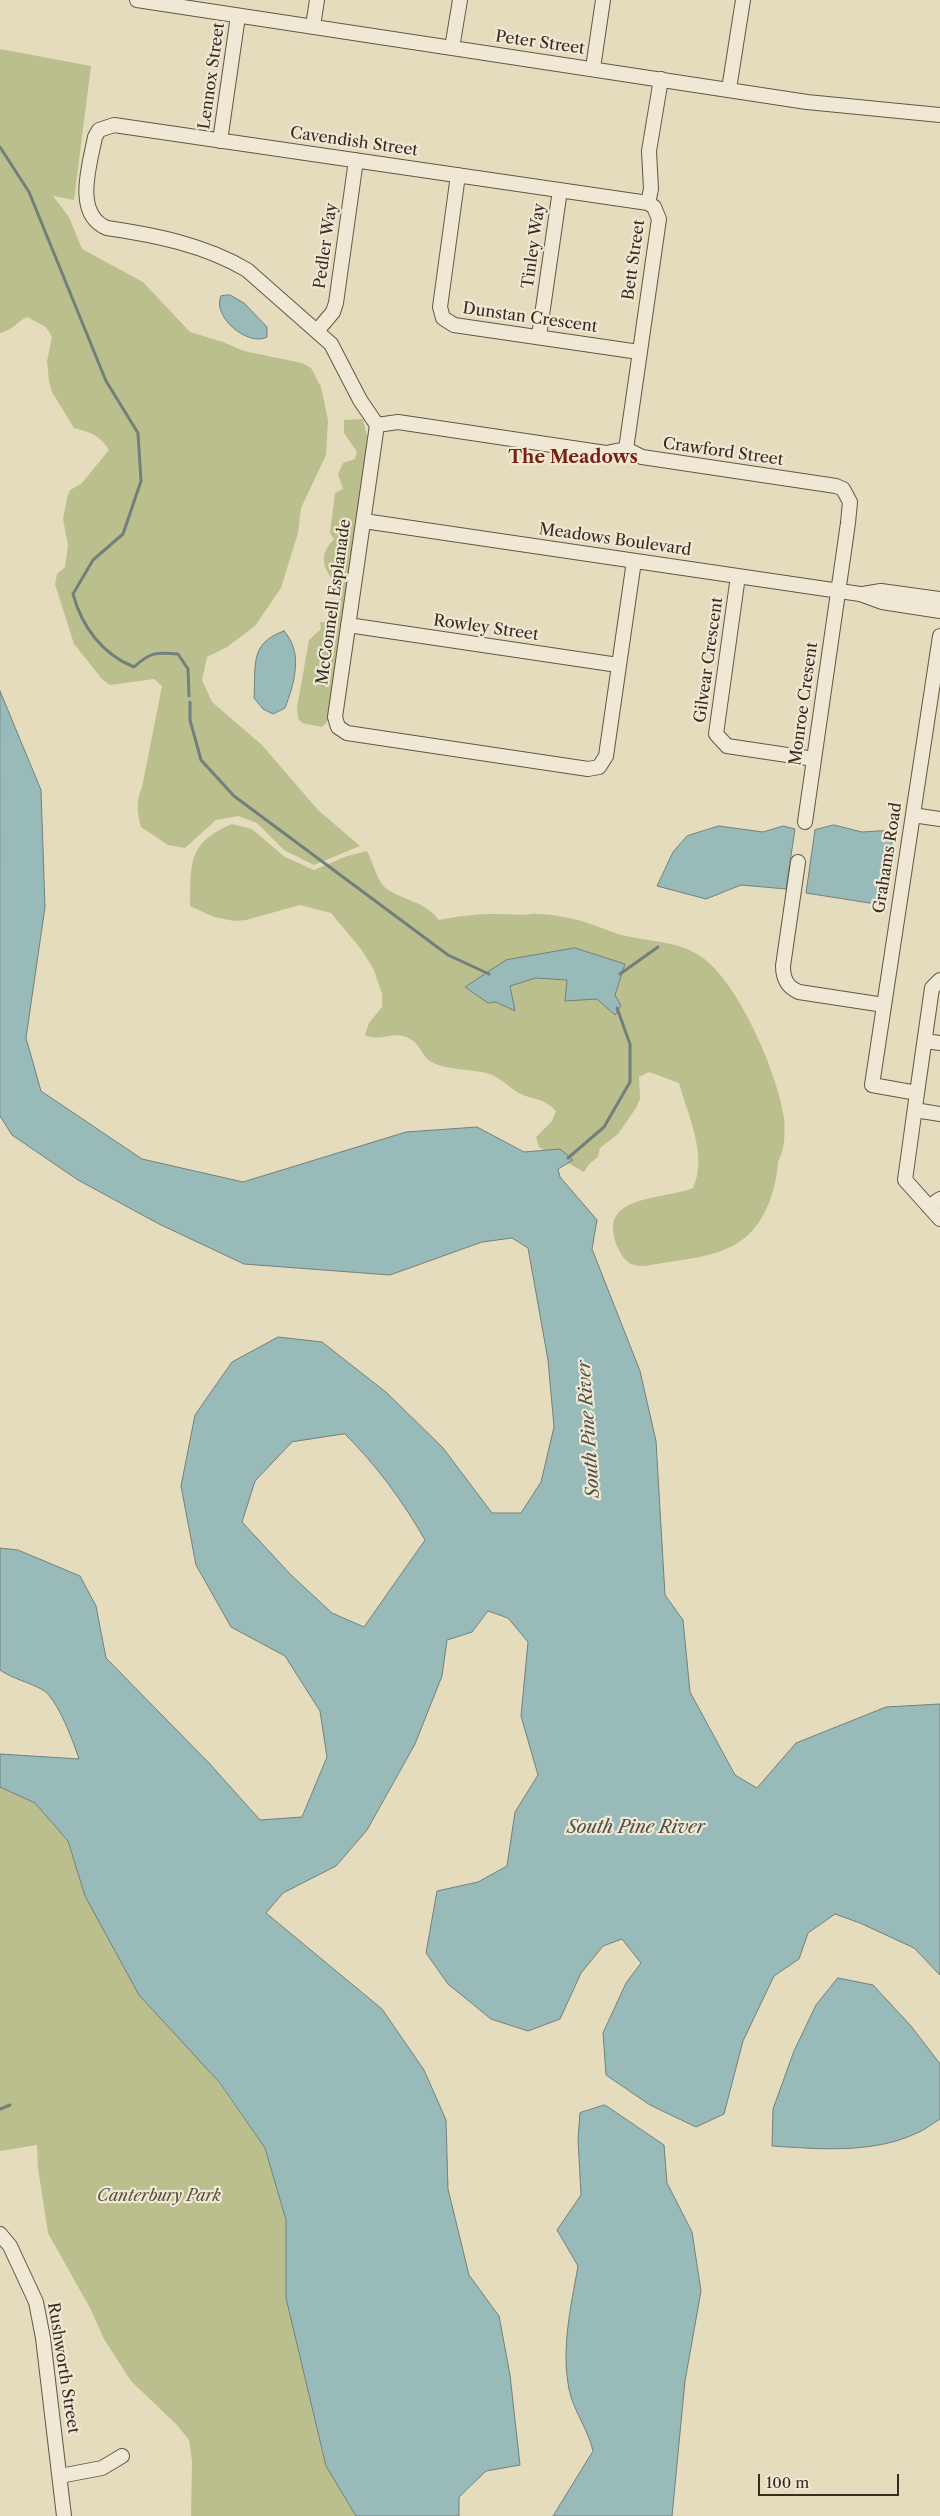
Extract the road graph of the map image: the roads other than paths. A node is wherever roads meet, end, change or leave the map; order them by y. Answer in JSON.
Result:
{"nodes":[{"id":1,"x":137,"y":0,"type":"edge"},
{"id":2,"x":317,"y":0,"type":"edge"},
{"id":3,"x":460,"y":0,"type":"edge"},
{"id":4,"x":603,"y":0,"type":"edge"},
{"id":5,"x":743,"y":0,"type":"edge"},
{"id":6,"x":172,"y":3,"type":"edge"},
{"id":7,"x":238,"y":16,"type":"junction"},
{"id":8,"x":313,"y":26,"type":"junction"},
{"id":9,"x":452,"y":48,"type":"junction"},
{"id":10,"x":593,"y":68,"type":"junction"},
{"id":11,"x":660,"y":80,"type":"junction"},
{"id":12,"x":729,"y":89,"type":"junction"},
{"id":13,"x":940,"y":115,"type":"edge"},
{"id":14,"x":220,"y":141,"type":"junction"},
{"id":15,"x":356,"y":160,"type":"junction"},
{"id":16,"x":458,"y":175,"type":"junction"},
{"id":17,"x":560,"y":190,"type":"junction"},
{"id":18,"x":648,"y":203,"type":"junction"},
{"id":19,"x":317,"y":331,"type":"junction"},
{"id":20,"x":539,"y":336,"type":"junction"},
{"id":21,"x":639,"y":352,"type":"junction"},
{"id":22,"x":377,"y":425,"type":"junction"},
{"id":23,"x":626,"y":449,"type":"junction"},
{"id":24,"x":364,"y":521,"type":"junction"},
{"id":25,"x":634,"y":561,"type":"junction"},
{"id":26,"x":738,"y":576,"type":"junction"},
{"id":27,"x":838,"y":591,"type":"junction"},
{"id":28,"x":860,"y":594,"type":"junction"},
{"id":29,"x":940,"y":599,"type":"edge"},
{"id":30,"x":940,"y":611,"type":"edge"},
{"id":31,"x":348,"y":625,"type":"junction"},
{"id":32,"x":940,"y":636,"type":"edge"},
{"id":33,"x":618,"y":665,"type":"junction"},
{"id":34,"x":814,"y":759,"type":"junction"},
{"id":35,"x":912,"y":815,"type":"junction"},
{"id":36,"x":940,"y":819,"type":"edge"},
{"id":37,"x":805,"y":822,"type":"dead end"},
{"id":38,"x":798,"y":862,"type":"dead end"},
{"id":39,"x":940,"y":980,"type":"edge"},
{"id":40,"x":884,"y":1005,"type":"junction"},
{"id":41,"x":924,"y":1041,"type":"junction"},
{"id":42,"x":940,"y":1043,"type":"edge"},
{"id":43,"x":917,"y":1093,"type":"junction"},
{"id":44,"x":914,"y":1110,"type":"junction"},
{"id":45,"x":940,"y":1114,"type":"edge"},
{"id":46,"x":934,"y":1203,"type":"edge"},
{"id":47,"x":940,"y":1219,"type":"edge"},
{"id":48,"x":0,"y":2234,"type":"edge"},
{"id":49,"x":122,"y":2456,"type":"dead end"},
{"id":50,"x":60,"y":2476,"type":"junction"},
{"id":51,"x":64,"y":2516,"type":"edge"}],
"edges":[{"from":1,"to":6,"type":"street","name":"Peter Street"},
{"from":2,"to":8,"type":"street"},
{"from":3,"to":9,"type":"street"},
{"from":4,"to":10,"type":"street"},
{"from":5,"to":12,"type":"street"},
{"from":6,"to":7,"type":"street","name":"Peter Street"},
{"from":7,"to":8,"type":"street","name":"Peter Street"},
{"from":7,"to":14,"type":"street","name":"Lennox Street"},
{"from":8,"to":9,"type":"street","name":"Peter Street"},
{"from":9,"to":10,"type":"street","name":"Peter Street"},
{"from":10,"to":11,"type":"street","name":"Peter Street"},
{"from":11,"to":12,"type":"street","name":"Peter Street"},
{"from":11,"to":18,"type":"street","name":"Bett Street"},
{"from":12,"to":13,"type":"street","name":"Peter Street"},
{"from":14,"to":15,"type":"street","name":"Cavendish Street"},
{"from":14,"to":19,"type":"street","name":"Cavendish Street"},
{"from":15,"to":16,"type":"street","name":"Cavendish Street"},
{"from":15,"to":19,"type":"street","name":"Pedler Way"},
{"from":16,"to":17,"type":"street","name":"Cavendish Street"},
{"from":16,"to":20,"type":"street","name":"Dunstan Crescent"},
{"from":17,"to":18,"type":"street","name":"Cavendish Street"},
{"from":17,"to":20,"type":"street","name":"Tinley Way"},
{"from":18,"to":21,"type":"street","name":"Bett Street"},
{"from":19,"to":22,"type":"street"},
{"from":20,"to":21,"type":"street","name":"Dunstan Crescent"},
{"from":21,"to":23,"type":"street","name":"Bett Street"},
{"from":22,"to":23,"type":"street","name":"Crawford Street"},
{"from":22,"to":24,"type":"street","name":"McConnell Esplanade"},
{"from":23,"to":27,"type":"street","name":"Crawford Street"},
{"from":24,"to":25,"type":"street","name":"Meadows Boulevard"},
{"from":24,"to":31,"type":"street","name":"McConnell Esplanade"},
{"from":25,"to":26,"type":"street","name":"Meadows Boulevard"},
{"from":25,"to":33,"type":"street","name":"McConnell Esplanade"},
{"from":26,"to":27,"type":"street","name":"Meadows Boulevard"},
{"from":26,"to":34,"type":"street","name":"Gilvear Crescent"},
{"from":27,"to":28,"type":"street","name":"Meadows Boulevard"},
{"from":27,"to":34,"type":"street","name":"Monroe Cresent"},
{"from":28,"to":29,"type":"street","name":"Meadows Boulevard"},
{"from":28,"to":30,"type":"street","name":"Meadows Boulevard"},
{"from":31,"to":33,"type":"street","name":"Rowley Street"},
{"from":31,"to":33,"type":"street","name":"McConnell Esplanade"},
{"from":32,"to":35,"type":"street","name":"Grahams Road"},
{"from":34,"to":37,"type":"street","name":"Monroe Cresent"},
{"from":35,"to":36,"type":"street"},
{"from":35,"to":40,"type":"street","name":"Grahams Road"},
{"from":38,"to":40,"type":"street"},
{"from":39,"to":41,"type":"street"},
{"from":40,"to":43,"type":"street","name":"Grahams Road"},
{"from":41,"to":42,"type":"street"},
{"from":41,"to":43,"type":"street"},
{"from":43,"to":44,"type":"street"},
{"from":44,"to":45,"type":"street"},
{"from":44,"to":46,"type":"street"},
{"from":46,"to":47,"type":"street"},
{"from":48,"to":50,"type":"street","name":"Rushworth Street"},
{"from":49,"to":50,"type":"street"},
{"from":50,"to":51,"type":"street","name":"Rushworth Street"}]}
